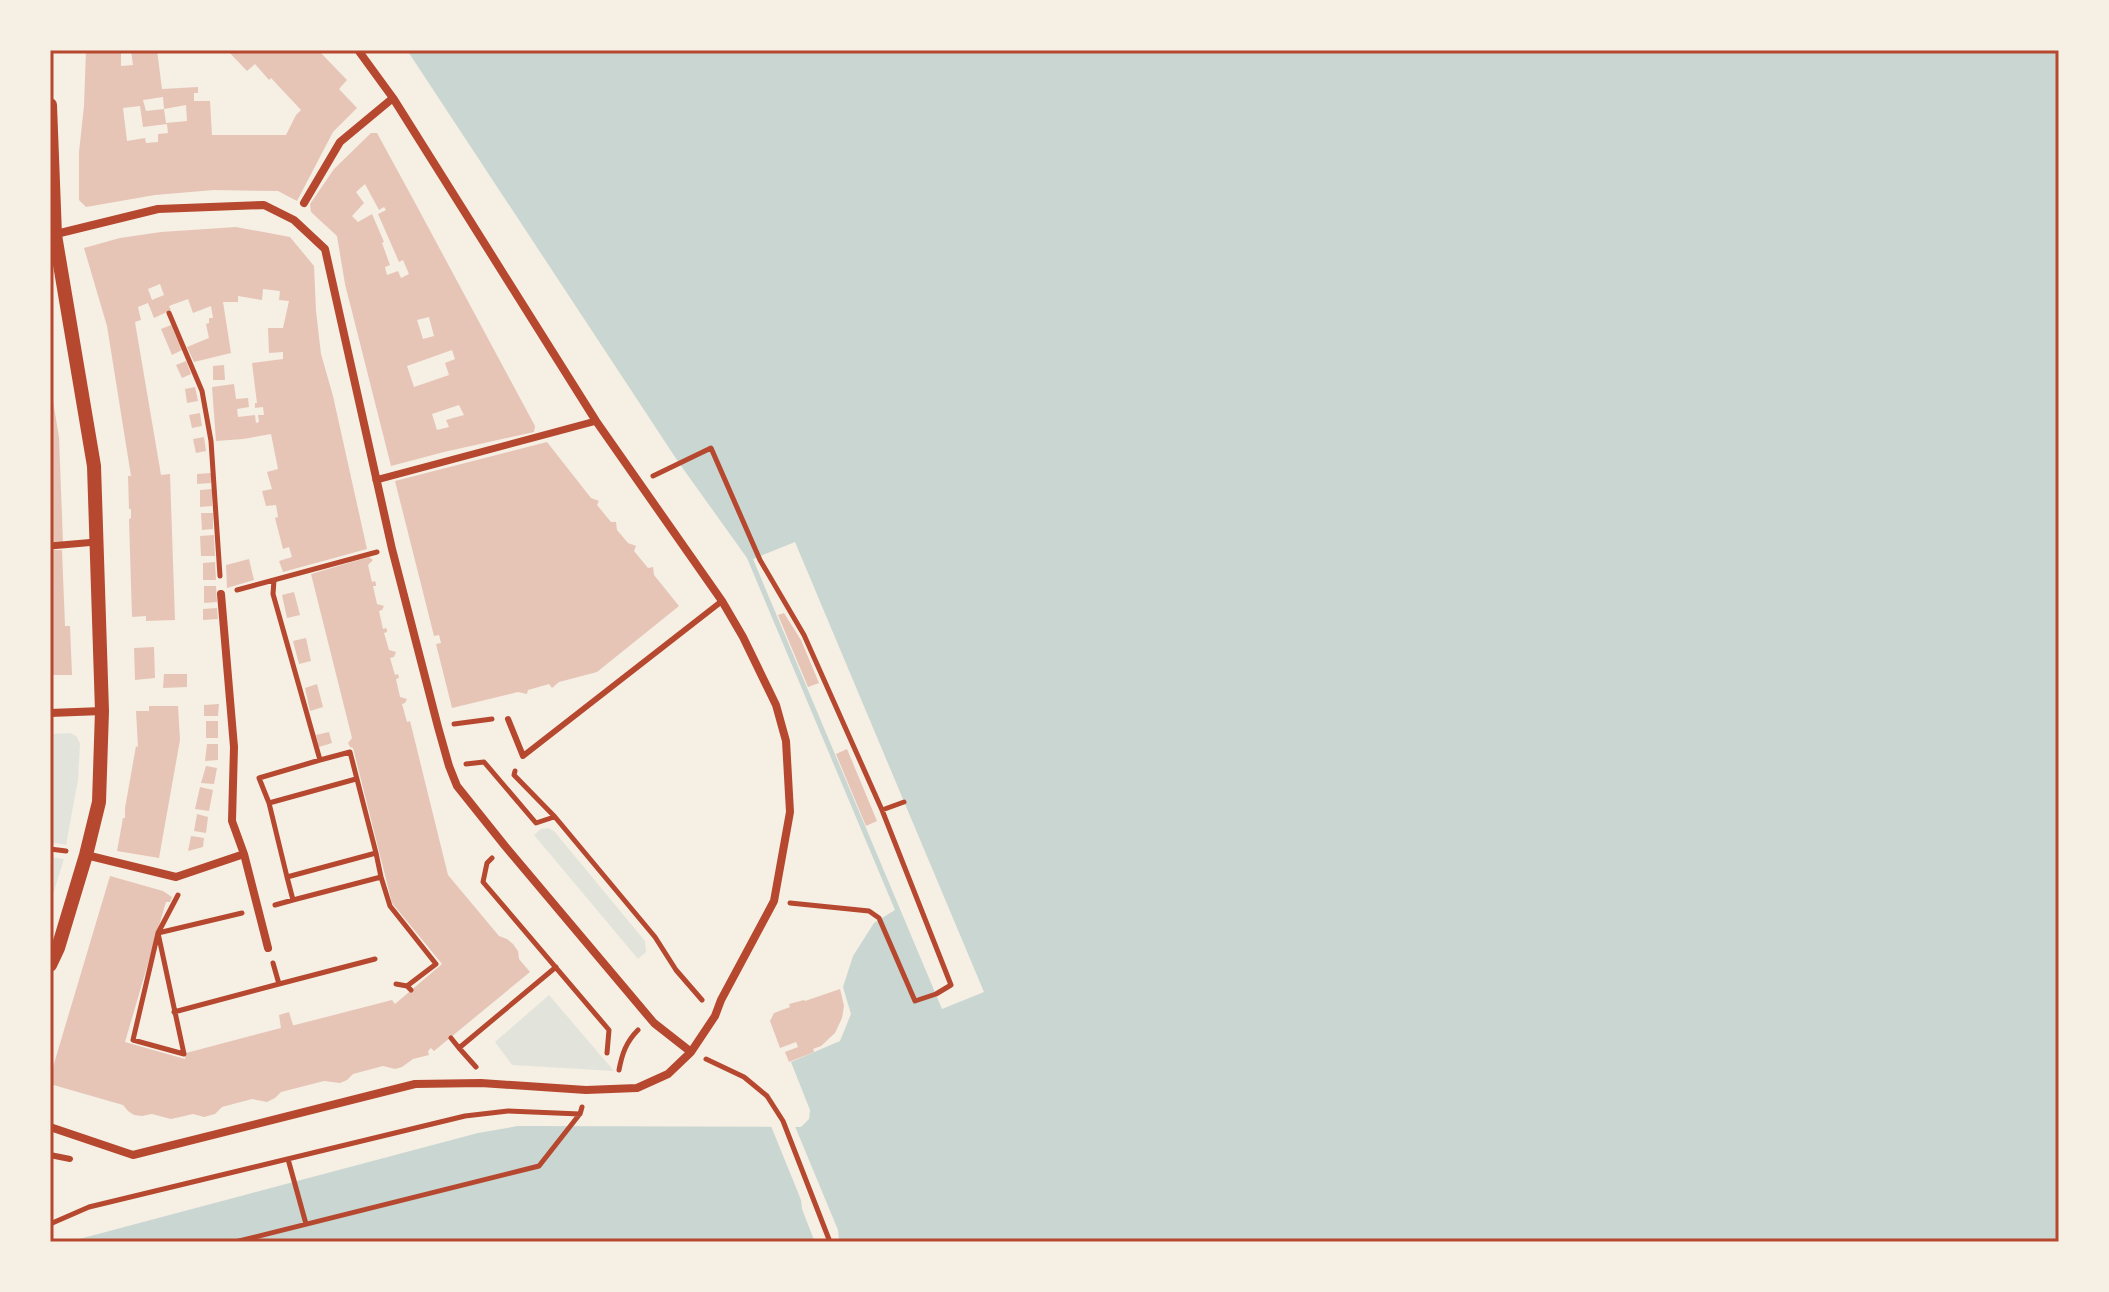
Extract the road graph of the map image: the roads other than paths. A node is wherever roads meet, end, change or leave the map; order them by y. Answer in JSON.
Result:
{"nodes":[{"id":1,"x":358,"y":50,"type":"edge"},
{"id":2,"x":393,"y":98,"type":"junction"},
{"id":3,"x":50,"y":105,"type":"edge"},
{"id":4,"x":304,"y":203,"type":"dead end"},
{"id":5,"x":52,"y":235,"type":"edge"},
{"id":6,"x":596,"y":421,"type":"junction"},
{"id":7,"x":376,"y":480,"type":"junction"},
{"id":8,"x":96,"y":542,"type":"junction"},
{"id":9,"x":50,"y":546,"type":"edge"},
{"id":10,"x":221,"y":594,"type":"road end"},
{"id":11,"x":722,"y":601,"type":"junction"},
{"id":12,"x":102,"y":711,"type":"junction"},
{"id":13,"x":50,"y":713,"type":"edge"},
{"id":14,"x":508,"y":719,"type":"dead end"},
{"id":15,"x":244,"y":854,"type":"junction"},
{"id":16,"x":86,"y":855,"type":"junction"},
{"id":17,"x":268,"y":948,"type":"road end"},
{"id":18,"x":50,"y":965,"type":"edge"},
{"id":19,"x":691,"y":1052,"type":"junction"},
{"id":20,"x":50,"y":1127,"type":"edge"},
{"id":21,"x":50,"y":1155,"type":"edge"},
{"id":22,"x":70,"y":1159,"type":"dead end"}],
"edges":[{"from":1,"to":2,"type":"street"},
{"from":2,"to":4,"type":"street"},
{"from":2,"to":6,"type":"street"},
{"from":3,"to":5,"type":"street"},
{"from":5,"to":7,"type":"street"},
{"from":5,"to":8,"type":"street"},
{"from":6,"to":7,"type":"street"},
{"from":6,"to":11,"type":"street"},
{"from":7,"to":19,"type":"street"},
{"from":8,"to":9,"type":"street"},
{"from":8,"to":12,"type":"street"},
{"from":10,"to":15,"type":"street"},
{"from":11,"to":14,"type":"lane"},
{"from":11,"to":19,"type":"street"},
{"from":12,"to":13,"type":"street"},
{"from":12,"to":16,"type":"street"},
{"from":15,"to":16,"type":"street"},
{"from":15,"to":17,"type":"street"},
{"from":16,"to":18,"type":"street"},
{"from":19,"to":20,"type":"street"},
{"from":21,"to":22,"type":"lane"}]}
